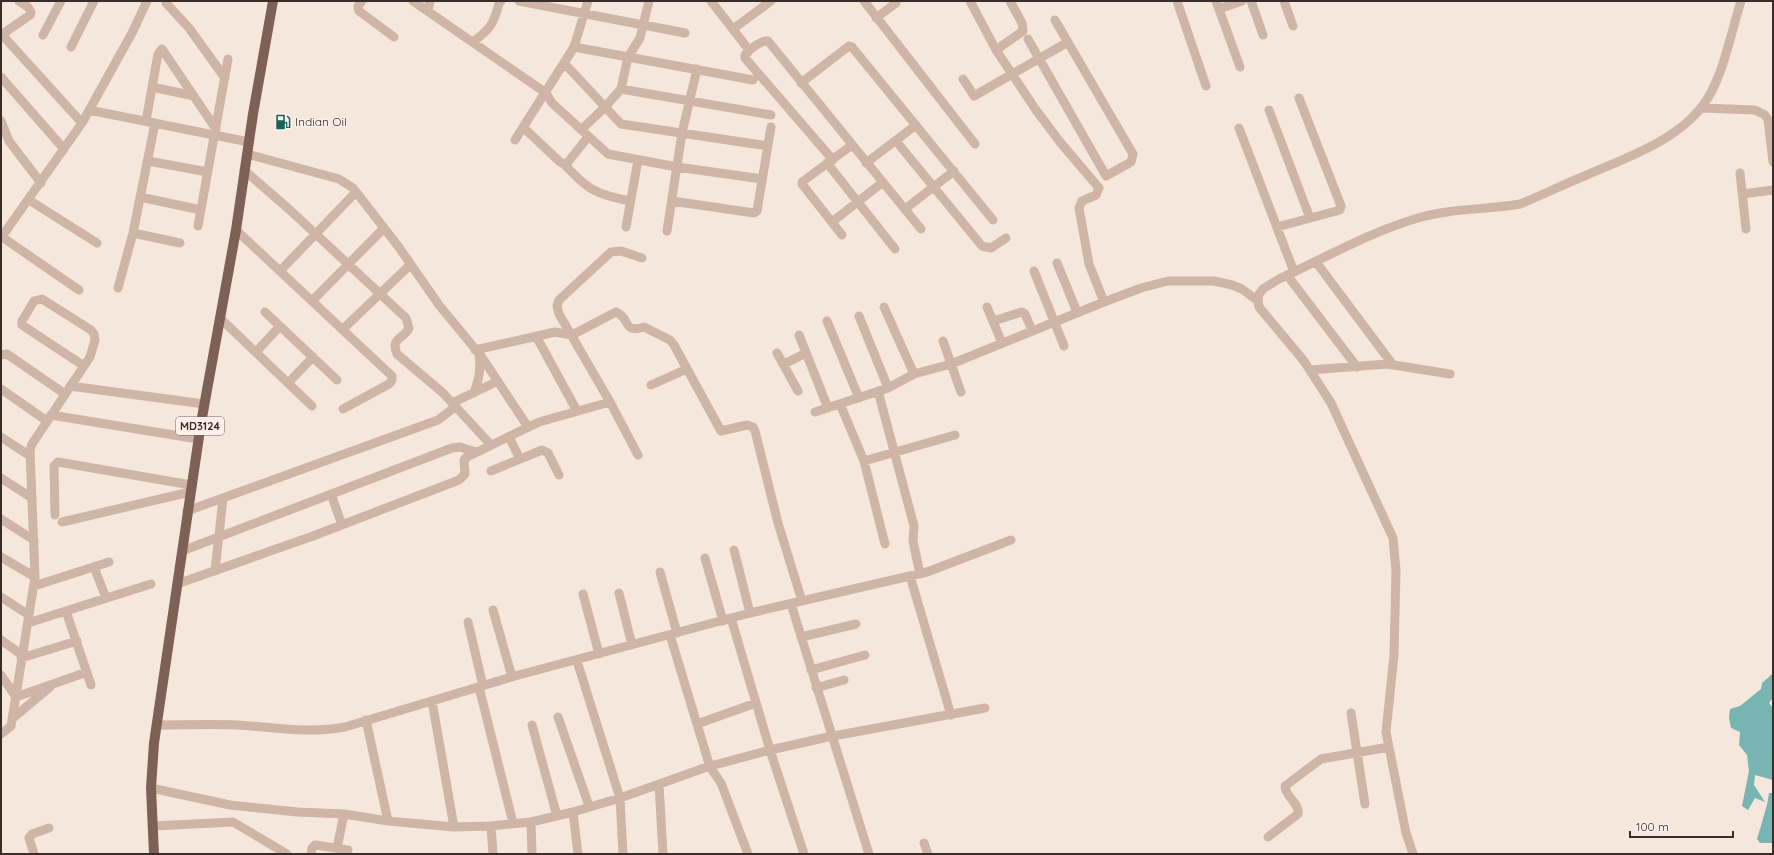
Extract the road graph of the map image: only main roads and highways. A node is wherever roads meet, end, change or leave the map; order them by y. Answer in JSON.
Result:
{"nodes":[{"id":1,"x":272,"y":1,"type":"edge"},
{"id":2,"x":154,"y":854,"type":"edge"}],
"edges":[{"from":1,"to":2,"type":"main road","number":"MD3124"}]}
